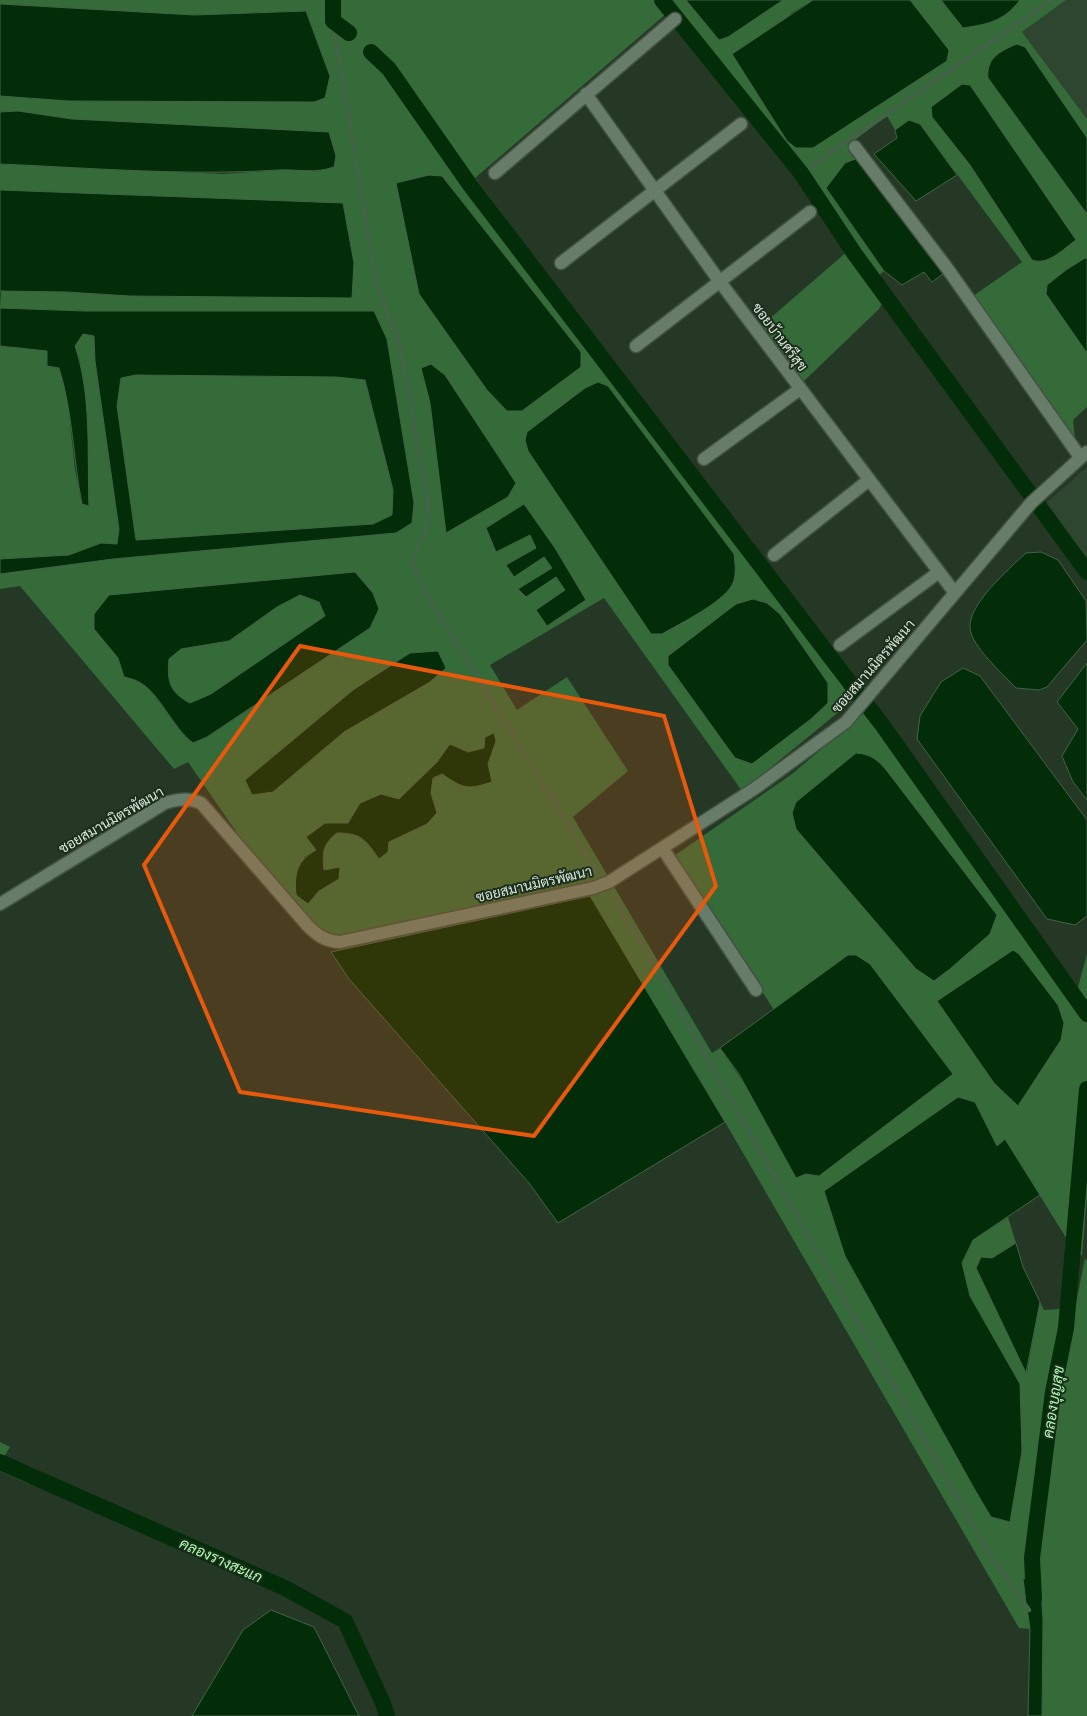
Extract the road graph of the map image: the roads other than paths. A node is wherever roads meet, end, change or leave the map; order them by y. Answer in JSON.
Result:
{"nodes":[{"id":1,"x":675,"y":19,"type":"dead end"},
{"id":2,"x":586,"y":94,"type":"junction"},
{"id":3,"x":741,"y":124,"type":"dead end"},
{"id":4,"x":856,"y":148,"type":"dead end"},
{"id":5,"x":495,"y":173,"type":"dead end"},
{"id":6,"x":656,"y":190,"type":"junction"},
{"id":7,"x":810,"y":212,"type":"dead end"},
{"id":8,"x":561,"y":263,"type":"dead end"},
{"id":9,"x":720,"y":282,"type":"junction"},
{"id":10,"x":636,"y":346,"type":"dead end"},
{"id":11,"x":800,"y":389,"type":"junction"},
{"id":12,"x":1084,"y":454,"type":"edge"},
{"id":13,"x":704,"y":459,"type":"dead end"},
{"id":14,"x":869,"y":480,"type":"junction"},
{"id":15,"x":774,"y":554,"type":"dead end"},
{"id":16,"x":939,"y":572,"type":"junction"},
{"id":17,"x":955,"y":594,"type":"junction"},
{"id":18,"x":840,"y":645,"type":"dead end"},
{"id":19,"x":663,"y":849,"type":"junction"},
{"id":20,"x":0,"y":904,"type":"edge"},
{"id":21,"x":756,"y":990,"type":"dead end"}],
"edges":[{"from":1,"to":2,"type":"street"},
{"from":2,"to":5,"type":"street"},
{"from":2,"to":6,"type":"street","name":"ซอยบ้านศรีสุข"},
{"from":3,"to":6,"type":"street"},
{"from":4,"to":12,"type":"street"},
{"from":6,"to":8,"type":"street"},
{"from":6,"to":9,"type":"street","name":"ซอยบ้านศรีสุข"},
{"from":7,"to":9,"type":"street"},
{"from":9,"to":10,"type":"street"},
{"from":9,"to":11,"type":"street","name":"ซอยบ้านศรีสุข"},
{"from":11,"to":13,"type":"street"},
{"from":11,"to":14,"type":"street","name":"ซอยบ้านศรีสุข"},
{"from":12,"to":17,"type":"street","name":"ซอยสมานมิตรพัฒนา"},
{"from":14,"to":15,"type":"street"},
{"from":14,"to":16,"type":"street","name":"ซอยบ้านศรีสุข"},
{"from":16,"to":17,"type":"street","name":"ซอยบ้านศรีสุข"},
{"from":16,"to":18,"type":"street"},
{"from":17,"to":19,"type":"street","name":"ซอยสมานมิตรพัฒนา"},
{"from":19,"to":20,"type":"street","name":"ซอยสมานมิตรพัฒนา"},
{"from":19,"to":21,"type":"street"}]}
